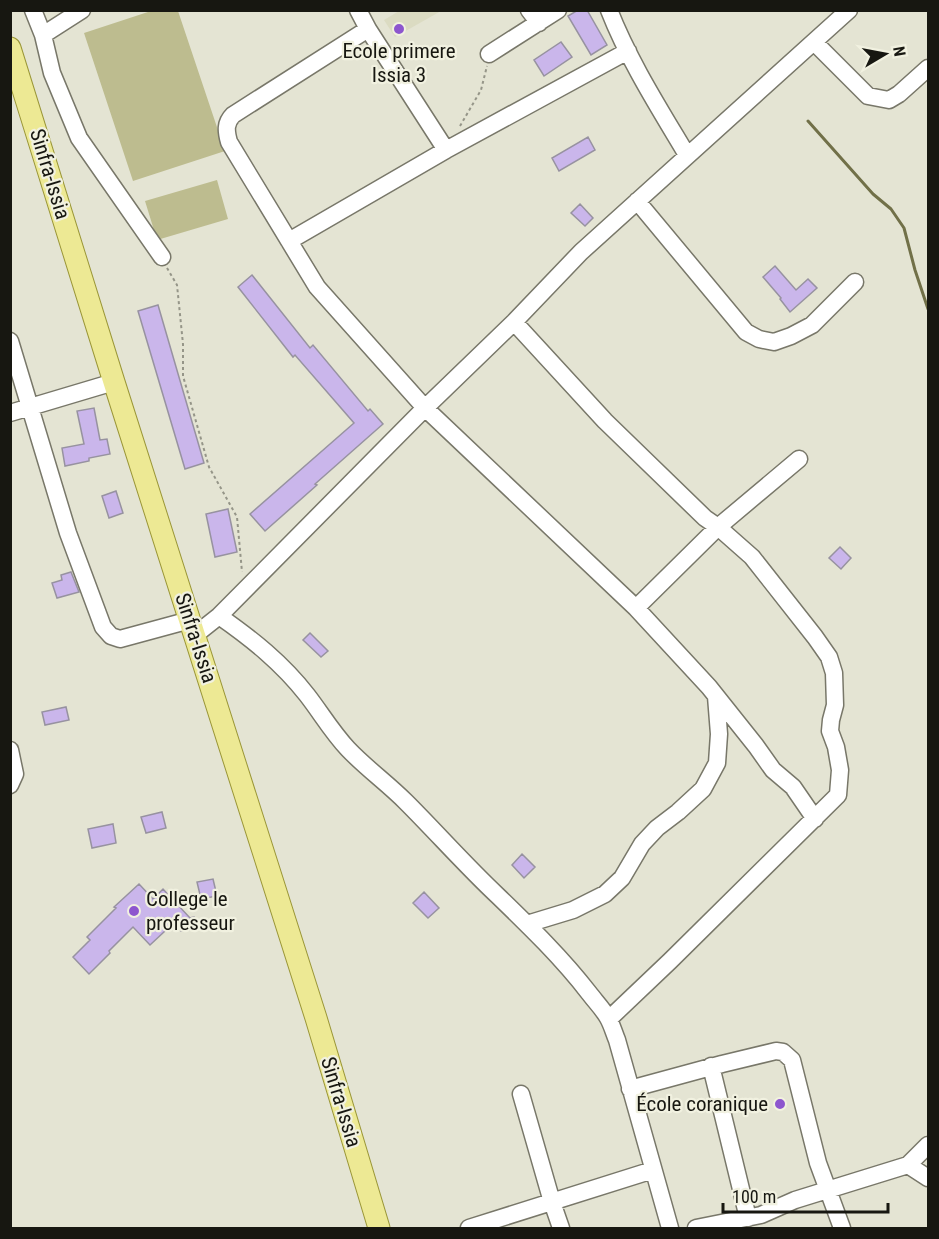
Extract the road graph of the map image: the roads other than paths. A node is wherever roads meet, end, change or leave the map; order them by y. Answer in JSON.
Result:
{"nodes":[{"id":1,"x":33,"y":10,"type":"edge"},
{"id":2,"x":82,"y":10,"type":"edge"},
{"id":3,"x":358,"y":10,"type":"edge"},
{"id":4,"x":558,"y":10,"type":"edge"},
{"id":5,"x":609,"y":10,"type":"edge"},
{"id":6,"x":849,"y":10,"type":"edge"},
{"id":7,"x":534,"y":17,"type":"edge"},
{"id":8,"x":368,"y":29,"type":"junction"},
{"id":9,"x":42,"y":35,"type":"junction"},
{"id":10,"x":814,"y":42,"type":"junction"},
{"id":11,"x":10,"y":48,"type":"edge"},
{"id":12,"x":628,"y":51,"type":"junction"},
{"id":13,"x":489,"y":54,"type":"road end"},
{"id":14,"x":928,"y":68,"type":"edge"},
{"id":15,"x":446,"y":150,"type":"junction"},
{"id":16,"x":687,"y":155,"type":"junction"},
{"id":17,"x":637,"y":201,"type":"junction"},
{"id":18,"x":289,"y":241,"type":"junction"},
{"id":19,"x":162,"y":257,"type":"road end"},
{"id":20,"x":855,"y":282,"type":"dead end"},
{"id":21,"x":514,"y":322,"type":"junction"},
{"id":22,"x":10,"y":340,"type":"edge"},
{"id":23,"x":114,"y":382,"type":"junction"},
{"id":24,"x":30,"y":407,"type":"junction"},
{"id":25,"x":425,"y":408,"type":"junction"},
{"id":26,"x":10,"y":412,"type":"edge"},
{"id":27,"x":799,"y":459,"type":"dead end"},
{"id":28,"x":717,"y":527,"type":"junction"},
{"id":29,"x":636,"y":608,"type":"junction"},
{"id":30,"x":219,"y":616,"type":"junction"},
{"id":31,"x":193,"y":627,"type":"junction"},
{"id":32,"x":716,"y":696,"type":"junction"},
{"id":33,"x":10,"y":750,"type":"edge"},
{"id":34,"x":10,"y":785,"type":"edge"},
{"id":35,"x":815,"y":819,"type":"junction"},
{"id":36,"x":527,"y":924,"type":"junction"},
{"id":37,"x":609,"y":1019,"type":"junction"},
{"id":38,"x":711,"y":1066,"type":"junction"},
{"id":39,"x":630,"y":1089,"type":"junction"},
{"id":40,"x":521,"y":1094,"type":"dead end"},
{"id":41,"x":928,"y":1145,"type":"edge"},
{"id":42,"x":908,"y":1165,"type":"junction"},
{"id":43,"x":653,"y":1170,"type":"junction"},
{"id":44,"x":928,"y":1178,"type":"edge"},
{"id":45,"x":828,"y":1191,"type":"junction"},
{"id":46,"x":552,"y":1202,"type":"junction"},
{"id":47,"x":748,"y":1218,"type":"junction"},
{"id":48,"x":379,"y":1228,"type":"edge"},
{"id":49,"x":469,"y":1228,"type":"edge"},
{"id":50,"x":561,"y":1228,"type":"edge"},
{"id":51,"x":670,"y":1228,"type":"edge"},
{"id":52,"x":696,"y":1228,"type":"edge"},
{"id":53,"x":842,"y":1228,"type":"edge"}],
"edges":[{"from":1,"to":9,"type":"street"},
{"from":2,"to":9,"type":"street"},
{"from":3,"to":8,"type":"street"},
{"from":4,"to":7,"type":"street"},
{"from":5,"to":12,"type":"street"},
{"from":6,"to":10,"type":"street"},
{"from":7,"to":13,"type":"street"},
{"from":8,"to":15,"type":"street"},
{"from":8,"to":18,"type":"street"},
{"from":9,"to":19,"type":"street"},
{"from":10,"to":14,"type":"street"},
{"from":10,"to":16,"type":"street"},
{"from":11,"to":23,"type":"main road","name":"Sinfra-Issia"},
{"from":12,"to":15,"type":"street"},
{"from":12,"to":16,"type":"street"},
{"from":15,"to":18,"type":"street"},
{"from":16,"to":17,"type":"street"},
{"from":17,"to":20,"type":"street"},
{"from":17,"to":21,"type":"street"},
{"from":18,"to":25,"type":"street"},
{"from":21,"to":25,"type":"street"},
{"from":21,"to":28,"type":"street"},
{"from":22,"to":24,"type":"street"},
{"from":23,"to":24,"type":"street"},
{"from":23,"to":31,"type":"main road","name":"Sinfra-Issia"},
{"from":24,"to":26,"type":"street"},
{"from":24,"to":31,"type":"street"},
{"from":25,"to":29,"type":"street"},
{"from":25,"to":30,"type":"street"},
{"from":27,"to":28,"type":"street"},
{"from":28,"to":29,"type":"street"},
{"from":28,"to":35,"type":"street"},
{"from":29,"to":32,"type":"street"},
{"from":30,"to":31,"type":"street"},
{"from":30,"to":36,"type":"street"},
{"from":31,"to":48,"type":"main road","name":"Sinfra-Issia"},
{"from":32,"to":35,"type":"street"},
{"from":32,"to":36,"type":"street"},
{"from":33,"to":34,"type":"street"},
{"from":35,"to":37,"type":"street"},
{"from":36,"to":37,"type":"street"},
{"from":37,"to":39,"type":"street"},
{"from":38,"to":39,"type":"street"},
{"from":38,"to":45,"type":"street"},
{"from":38,"to":47,"type":"street"},
{"from":39,"to":43,"type":"street"},
{"from":40,"to":46,"type":"street"},
{"from":41,"to":42,"type":"street"},
{"from":42,"to":44,"type":"street"},
{"from":42,"to":45,"type":"street"},
{"from":43,"to":46,"type":"street"},
{"from":43,"to":51,"type":"street"},
{"from":45,"to":47,"type":"street"},
{"from":45,"to":53,"type":"street"},
{"from":46,"to":49,"type":"street"},
{"from":46,"to":50,"type":"street"},
{"from":47,"to":52,"type":"street"}]}
